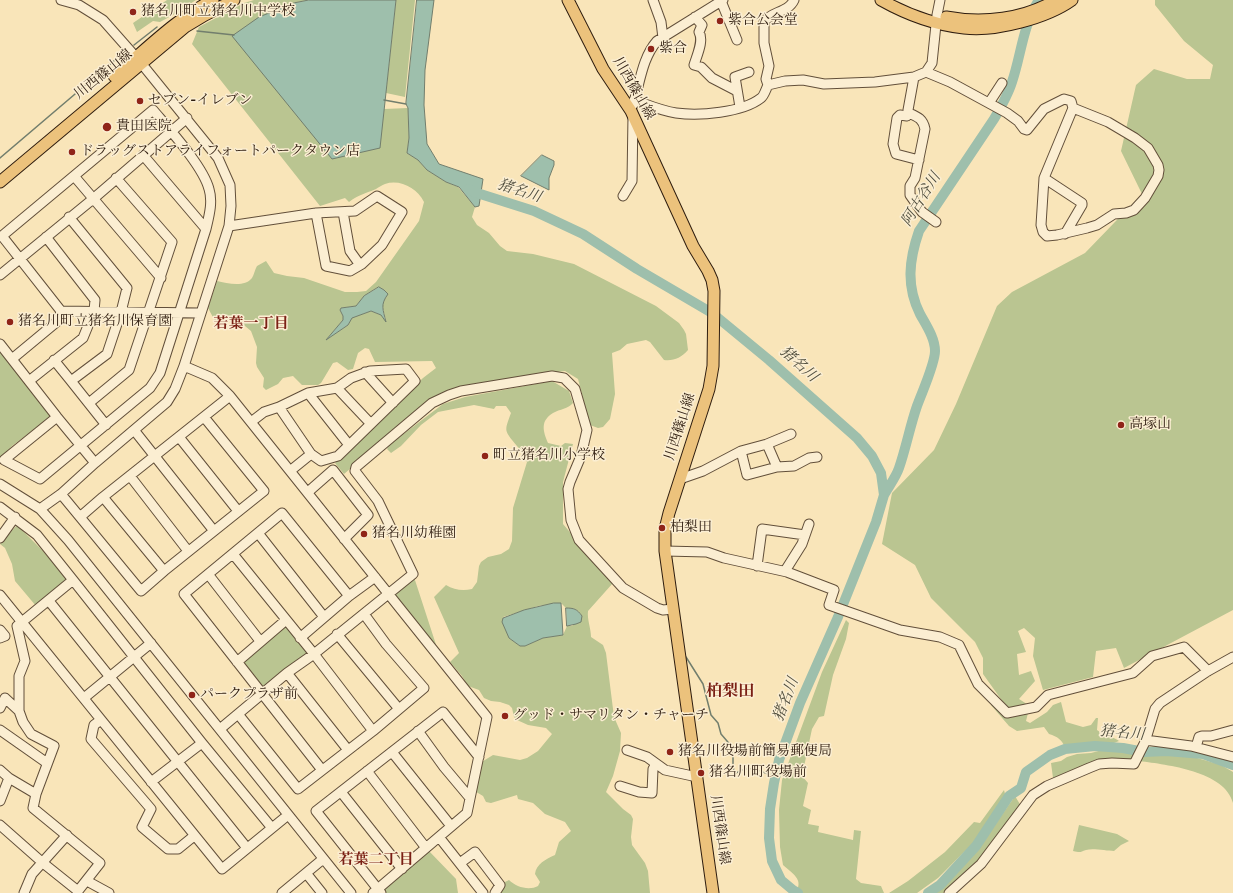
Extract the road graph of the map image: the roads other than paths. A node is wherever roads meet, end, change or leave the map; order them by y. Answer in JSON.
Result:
{"nodes":[{"id":1,"x":61,"y":0,"type":"edge"},
{"id":2,"x":213,"y":0,"type":"edge"},
{"id":3,"x":234,"y":0,"type":"edge"},
{"id":4,"x":568,"y":0,"type":"edge"},
{"id":5,"x":653,"y":0,"type":"edge"},
{"id":6,"x":794,"y":0,"type":"edge"},
{"id":7,"x":881,"y":0,"type":"edge"},
{"id":8,"x":896,"y":0,"type":"edge"},
{"id":9,"x":940,"y":0,"type":"edge"},
{"id":10,"x":1072,"y":0,"type":"edge"},
{"id":11,"x":722,"y":1,"type":"edge"},
{"id":12,"x":1053,"y":2,"type":"edge"},
{"id":13,"x":695,"y":17,"type":"junction"},
{"id":14,"x":937,"y":19,"type":"junction"},
{"id":15,"x":1019,"y":19,"type":"junction"},
{"id":16,"x":663,"y":38,"type":"junction"},
{"id":17,"x":737,"y":40,"type":"dead end"},
{"id":18,"x":138,"y":60,"type":"junction"},
{"id":19,"x":749,"y":72,"type":"dead end"},
{"id":20,"x":926,"y":72,"type":"junction"},
{"id":21,"x":914,"y":77,"type":"junction"},
{"id":22,"x":1002,"y":83,"type":"dead end"},
{"id":23,"x":768,"y":85,"type":"junction"},
{"id":24,"x":737,"y":91,"type":"junction"},
{"id":25,"x":991,"y":104,"type":"junction"},
{"id":26,"x":740,"y":107,"type":"junction"},
{"id":27,"x":1073,"y":108,"type":"junction"},
{"id":28,"x":633,"y":109,"type":"junction"},
{"id":29,"x":910,"y":113,"type":"junction"},
{"id":30,"x":187,"y":118,"type":"junction"},
{"id":31,"x":170,"y":132,"type":"junction"},
{"id":32,"x":144,"y":156,"type":"junction"},
{"id":33,"x":920,"y":160,"type":"junction"},
{"id":34,"x":0,"y":172,"type":"edge"},
{"id":35,"x":74,"y":176,"type":"junction"},
{"id":36,"x":116,"y":178,"type":"junction"},
{"id":37,"x":1044,"y":178,"type":"junction"},
{"id":38,"x":0,"y":182,"type":"edge"},
{"id":39,"x":623,"y":196,"type":"dead end"},
{"id":40,"x":93,"y":199,"type":"junction"},
{"id":41,"x":343,"y":212,"type":"junction"},
{"id":42,"x":316,"y":213,"type":"junction"},
{"id":43,"x":69,"y":218,"type":"junction"},
{"id":44,"x":936,"y":222,"type":"dead end"},
{"id":45,"x":229,"y":226,"type":"junction"},
{"id":46,"x":206,"y":229,"type":"junction"},
{"id":47,"x":1065,"y":234,"type":"junction"},
{"id":48,"x":46,"y":237,"type":"junction"},
{"id":49,"x":19,"y":258,"type":"junction"},
{"id":50,"x":360,"y":265,"type":"junction"},
{"id":51,"x":0,"y":275,"type":"edge"},
{"id":52,"x":160,"y":278,"type":"junction"},
{"id":53,"x":62,"y":311,"type":"junction"},
{"id":54,"x":94,"y":311,"type":"junction"},
{"id":55,"x":121,"y":312,"type":"junction"},
{"id":56,"x":149,"y":312,"type":"junction"},
{"id":57,"x":179,"y":313,"type":"junction"},
{"id":58,"x":200,"y":313,"type":"junction"},
{"id":59,"x":0,"y":344,"type":"edge"},
{"id":60,"x":12,"y":359,"type":"junction"},
{"id":61,"x":54,"y":360,"type":"junction"},
{"id":62,"x":184,"y":366,"type":"junction"},
{"id":63,"x":365,"y":372,"type":"junction"},
{"id":64,"x":29,"y":381,"type":"junction"},
{"id":65,"x":71,"y":381,"type":"junction"},
{"id":66,"x":337,"y":388,"type":"junction"},
{"id":67,"x":308,"y":393,"type":"junction"},
{"id":68,"x":230,"y":396,"type":"junction"},
{"id":69,"x":89,"y":403,"type":"junction"},
{"id":70,"x":393,"y":403,"type":"junction"},
{"id":71,"x":279,"y":407,"type":"junction"},
{"id":72,"x":57,"y":417,"type":"junction"},
{"id":73,"x":204,"y":417,"type":"junction"},
{"id":74,"x":251,"y":422,"type":"junction"},
{"id":75,"x":371,"y":424,"type":"junction"},
{"id":76,"x":106,"y":425,"type":"junction"},
{"id":77,"x":134,"y":430,"type":"junction"},
{"id":78,"x":791,"y":434,"type":"dead end"},
{"id":79,"x":179,"y":436,"type":"junction"},
{"id":80,"x":767,"y":444,"type":"junction"},
{"id":81,"x":349,"y":445,"type":"junction"},
{"id":82,"x":81,"y":446,"type":"junction"},
{"id":83,"x":741,"y":451,"type":"junction"},
{"id":84,"x":311,"y":454,"type":"junction"},
{"id":85,"x":154,"y":456,"type":"junction"},
{"id":86,"x":817,"y":457,"type":"dead end"},
{"id":87,"x":95,"y":463,"type":"junction"},
{"id":88,"x":777,"y":467,"type":"junction"},
{"id":89,"x":290,"y":471,"type":"junction"},
{"id":90,"x":130,"y":476,"type":"junction"},
{"id":91,"x":680,"y":479,"type":"junction"},
{"id":92,"x":0,"y":484,"type":"edge"},
{"id":93,"x":308,"y":492,"type":"junction"},
{"id":94,"x":61,"y":494,"type":"junction"},
{"id":95,"x":103,"y":497,"type":"junction"},
{"id":96,"x":0,"y":507,"type":"edge"},
{"id":97,"x":40,"y":509,"type":"junction"},
{"id":98,"x":238,"y":510,"type":"junction"},
{"id":99,"x":80,"y":517,"type":"junction"},
{"id":100,"x":15,"y":518,"type":"junction"},
{"id":101,"x":809,"y":524,"type":"dead end"},
{"id":102,"x":214,"y":530,"type":"junction"},
{"id":103,"x":258,"y":533,"type":"junction"},
{"id":104,"x":805,"y":535,"type":"junction"},
{"id":105,"x":0,"y":538,"type":"edge"},
{"id":106,"x":344,"y":539,"type":"junction"},
{"id":107,"x":188,"y":551,"type":"junction"},
{"id":108,"x":665,"y":551,"type":"junction"},
{"id":109,"x":232,"y":554,"type":"junction"},
{"id":110,"x":757,"y":566,"type":"junction"},
{"id":111,"x":164,"y":571,"type":"junction"},
{"id":112,"x":785,"y":571,"type":"junction"},
{"id":113,"x":208,"y":574,"type":"junction"},
{"id":114,"x":374,"y":577,"type":"junction"},
{"id":115,"x":73,"y":580,"type":"junction"},
{"id":116,"x":388,"y":594,"type":"junction"},
{"id":117,"x":0,"y":595,"type":"edge"},
{"id":118,"x":349,"y":596,"type":"junction"},
{"id":119,"x":49,"y":601,"type":"junction"},
{"id":120,"x":673,"y":609,"type":"junction"},
{"id":121,"x":364,"y":614,"type":"junction"},
{"id":122,"x":324,"y":616,"type":"junction"},
{"id":123,"x":286,"y":620,"type":"junction"},
{"id":124,"x":21,"y":622,"type":"junction"},
{"id":125,"x":0,"y":630,"type":"edge"},
{"id":126,"x":337,"y":634,"type":"junction"},
{"id":127,"x":0,"y":638,"type":"edge"},
{"id":128,"x":300,"y":638,"type":"junction"},
{"id":129,"x":260,"y":641,"type":"junction"},
{"id":130,"x":152,"y":643,"type":"junction"},
{"id":131,"x":314,"y":654,"type":"junction"},
{"id":132,"x":1233,"y":657,"type":"edge"},
{"id":133,"x":134,"y":658,"type":"junction"},
{"id":134,"x":237,"y":662,"type":"junction"},
{"id":135,"x":1208,"y":671,"type":"junction"},
{"id":136,"x":287,"y":673,"type":"junction"},
{"id":137,"x":110,"y":678,"type":"junction"},
{"id":138,"x":262,"y":694,"type":"junction"},
{"id":139,"x":84,"y":698,"type":"junction"},
{"id":140,"x":0,"y":708,"type":"edge"},
{"id":141,"x":399,"y":709,"type":"junction"},
{"id":142,"x":19,"y":711,"type":"junction"},
{"id":143,"x":238,"y":714,"type":"junction"},
{"id":144,"x":101,"y":720,"type":"junction"},
{"id":145,"x":220,"y":729,"type":"junction"},
{"id":146,"x":0,"y":730,"type":"edge"},
{"id":147,"x":1233,"y":730,"type":"edge"},
{"id":148,"x":373,"y":731,"type":"junction"},
{"id":149,"x":418,"y":731,"type":"junction"},
{"id":150,"x":1145,"y":741,"type":"junction"},
{"id":151,"x":202,"y":743,"type":"junction"},
{"id":152,"x":1196,"y":747,"type":"junction"},
{"id":153,"x":348,"y":750,"type":"junction"},
{"id":154,"x":627,"y":750,"type":"dead end"},
{"id":155,"x":392,"y":752,"type":"junction"},
{"id":156,"x":479,"y":757,"type":"junction"},
{"id":157,"x":1233,"y":757,"type":"edge"},
{"id":158,"x":178,"y":762,"type":"junction"},
{"id":159,"x":47,"y":763,"type":"junction"},
{"id":160,"x":656,"y":764,"type":"junction"},
{"id":161,"x":0,"y":770,"type":"edge"},
{"id":162,"x":322,"y":770,"type":"junction"},
{"id":163,"x":367,"y":772,"type":"junction"},
{"id":164,"x":697,"y":777,"type":"junction"},
{"id":165,"x":9,"y":778,"type":"junction"},
{"id":166,"x":151,"y":782,"type":"junction"},
{"id":167,"x":620,"y":786,"type":"dead end"},
{"id":168,"x":341,"y":792,"type":"junction"},
{"id":169,"x":36,"y":794,"type":"junction"},
{"id":170,"x":470,"y":798,"type":"junction"},
{"id":171,"x":0,"y":801,"type":"edge"},
{"id":172,"x":288,"y":815,"type":"junction"},
{"id":173,"x":0,"y":825,"type":"edge"},
{"id":174,"x":452,"y":826,"type":"junction"},
{"id":175,"x":272,"y":828,"type":"junction"},
{"id":176,"x":67,"y":835,"type":"junction"},
{"id":177,"x":194,"y":836,"type":"junction"},
{"id":178,"x":439,"y":837,"type":"junction"},
{"id":179,"x":247,"y":848,"type":"junction"},
{"id":180,"x":426,"y":848,"type":"junction"},
{"id":181,"x":323,"y":859,"type":"junction"},
{"id":182,"x":43,"y":863,"type":"junction"},
{"id":183,"x":460,"y":863,"type":"junction"},
{"id":184,"x":402,"y":869,"type":"junction"},
{"id":185,"x":306,"y":873,"type":"junction"},
{"id":186,"x":86,"y":880,"type":"junction"},
{"id":187,"x":378,"y":892,"type":"edge"},
{"id":188,"x":24,"y":893,"type":"edge"},
{"id":189,"x":109,"y":893,"type":"edge"},
{"id":190,"x":282,"y":893,"type":"edge"},
{"id":191,"x":322,"y":893,"type":"edge"},
{"id":192,"x":351,"y":893,"type":"edge"},
{"id":193,"x":483,"y":893,"type":"edge"},
{"id":194,"x":495,"y":893,"type":"edge"},
{"id":195,"x":713,"y":893,"type":"edge"},
{"id":196,"x":949,"y":893,"type":"edge"}],
"edges":[{"from":1,"to":18,"type":"street"},
{"from":2,"to":18,"type":"main road","name":"川西篠山線"},
{"from":3,"to":18,"type":"main road","name":"川西篠山線"},
{"from":4,"to":28,"type":"main road","name":"川西篠山線"},
{"from":5,"to":16,"type":"street"},
{"from":6,"to":23,"type":"street"},
{"from":7,"to":14,"type":"main road"},
{"from":8,"to":14,"type":"main road"},
{"from":9,"to":14,"type":"street"},
{"from":10,"to":15,"type":"main road"},
{"from":11,"to":13,"type":"street"},
{"from":11,"to":17,"type":"street"},
{"from":12,"to":15,"type":"main road"},
{"from":13,"to":16,"type":"street"},
{"from":13,"to":24,"type":"street"},
{"from":14,"to":15,"type":"main road"},
{"from":14,"to":20,"type":"street"},
{"from":16,"to":28,"type":"street"},
{"from":18,"to":30,"type":"street"},
{"from":18,"to":34,"type":"main road","name":"川西篠山線"},
{"from":18,"to":38,"type":"main road","name":"川西篠山線"},
{"from":19,"to":24,"type":"street"},
{"from":20,"to":21,"type":"street"},
{"from":20,"to":25,"type":"street"},
{"from":21,"to":23,"type":"street"},
{"from":21,"to":29,"type":"street"},
{"from":22,"to":25,"type":"street"},
{"from":23,"to":26,"type":"street"},
{"from":24,"to":26,"type":"street"},
{"from":25,"to":27,"type":"street"},
{"from":26,"to":28,"type":"street"},
{"from":27,"to":37,"type":"street"},
{"from":27,"to":47,"type":"street"},
{"from":28,"to":39,"type":"street"},
{"from":28,"to":91,"type":"main road","name":"川西篠山線"},
{"from":29,"to":33,"type":"street"},
{"from":29,"to":33,"type":"street"},
{"from":30,"to":31,"type":"street"},
{"from":30,"to":45,"type":"street"},
{"from":31,"to":32,"type":"street"},
{"from":31,"to":35,"type":"street"},
{"from":31,"to":46,"type":"street"},
{"from":32,"to":36,"type":"street"},
{"from":32,"to":46,"type":"street"},
{"from":33,"to":44,"type":"street"},
{"from":35,"to":40,"type":"street"},
{"from":35,"to":49,"type":"street"},
{"from":36,"to":40,"type":"street"},
{"from":36,"to":52,"type":"street"},
{"from":37,"to":47,"type":"street"},
{"from":37,"to":47,"type":"street"},
{"from":40,"to":43,"type":"street"},
{"from":40,"to":52,"type":"street"},
{"from":41,"to":42,"type":"street"},
{"from":41,"to":50,"type":"street"},
{"from":41,"to":50,"type":"street"},
{"from":42,"to":45,"type":"street"},
{"from":42,"to":50,"type":"street"},
{"from":43,"to":48,"type":"street"},
{"from":43,"to":55,"type":"street"},
{"from":45,"to":58,"type":"street"},
{"from":46,"to":57,"type":"street"},
{"from":48,"to":49,"type":"street"},
{"from":48,"to":54,"type":"street"},
{"from":49,"to":51,"type":"street"},
{"from":49,"to":53,"type":"street"},
{"from":52,"to":56,"type":"street"},
{"from":53,"to":54,"type":"street"},
{"from":53,"to":60,"type":"street"},
{"from":54,"to":55,"type":"street"},
{"from":54,"to":61,"type":"street"},
{"from":55,"to":56,"type":"street"},
{"from":55,"to":65,"type":"street"},
{"from":56,"to":57,"type":"street"},
{"from":56,"to":69,"type":"street"},
{"from":57,"to":58,"type":"street"},
{"from":57,"to":76,"type":"street"},
{"from":58,"to":62,"type":"street"},
{"from":59,"to":60,"type":"street"},
{"from":60,"to":64,"type":"street"},
{"from":61,"to":64,"type":"street"},
{"from":61,"to":65,"type":"street"},
{"from":62,"to":68,"type":"street"},
{"from":62,"to":77,"type":"street"},
{"from":63,"to":66,"type":"street"},
{"from":63,"to":70,"type":"street"},
{"from":63,"to":70,"type":"street"},
{"from":64,"to":72,"type":"street"},
{"from":65,"to":69,"type":"street"},
{"from":66,"to":67,"type":"street"},
{"from":66,"to":75,"type":"street"},
{"from":67,"to":71,"type":"street"},
{"from":67,"to":81,"type":"street"},
{"from":68,"to":73,"type":"street"},
{"from":68,"to":74,"type":"street"},
{"from":69,"to":76,"type":"street"},
{"from":70,"to":75,"type":"street"},
{"from":71,"to":74,"type":"street"},
{"from":71,"to":84,"type":"street"},
{"from":72,"to":82,"type":"street"},
{"from":72,"to":82,"type":"street"},
{"from":73,"to":79,"type":"street"},
{"from":73,"to":98,"type":"street"},
{"from":74,"to":89,"type":"street"},
{"from":75,"to":81,"type":"street"},
{"from":76,"to":82,"type":"street"},
{"from":77,"to":85,"type":"street"},
{"from":77,"to":87,"type":"street"},
{"from":78,"to":80,"type":"street"},
{"from":79,"to":85,"type":"street"},
{"from":79,"to":98,"type":"street"},
{"from":80,"to":83,"type":"street"},
{"from":80,"to":88,"type":"street"},
{"from":81,"to":84,"type":"street"},
{"from":82,"to":87,"type":"street"},
{"from":83,"to":88,"type":"street"},
{"from":83,"to":91,"type":"street"},
{"from":84,"to":89,"type":"street"},
{"from":85,"to":90,"type":"street"},
{"from":85,"to":102,"type":"street"},
{"from":86,"to":88,"type":"street"},
{"from":87,"to":94,"type":"street"},
{"from":89,"to":93,"type":"street"},
{"from":90,"to":95,"type":"street"},
{"from":90,"to":107,"type":"street"},
{"from":91,"to":108,"type":"main road","name":"川西篠山線"},
{"from":92,"to":97,"type":"street"},
{"from":93,"to":106,"type":"street"},
{"from":93,"to":106,"type":"street"},
{"from":94,"to":97,"type":"street"},
{"from":94,"to":99,"type":"street"},
{"from":95,"to":99,"type":"street"},
{"from":95,"to":111,"type":"street"},
{"from":96,"to":100,"type":"street"},
{"from":97,"to":130,"type":"street"},
{"from":98,"to":102,"type":"street"},
{"from":99,"to":111,"type":"street"},
{"from":100,"to":105,"type":"street"},
{"from":100,"to":115,"type":"street"},
{"from":101,"to":104,"type":"street"},
{"from":102,"to":107,"type":"street"},
{"from":103,"to":109,"type":"street"},
{"from":103,"to":118,"type":"street"},
{"from":103,"to":122,"type":"street"},
{"from":104,"to":110,"type":"street"},
{"from":104,"to":112,"type":"street"},
{"from":106,"to":114,"type":"street"},
{"from":107,"to":111,"type":"street"},
{"from":108,"to":110,"type":"street"},
{"from":108,"to":120,"type":"main road","name":"川西篠山線"},
{"from":109,"to":113,"type":"street"},
{"from":109,"to":123,"type":"street"},
{"from":110,"to":112,"type":"street"},
{"from":112,"to":135,"type":"street"},
{"from":113,"to":129,"type":"street"},
{"from":113,"to":134,"type":"street"},
{"from":114,"to":116,"type":"street"},
{"from":114,"to":118,"type":"street"},
{"from":115,"to":119,"type":"street"},
{"from":115,"to":133,"type":"street"},
{"from":116,"to":120,"type":"street"},
{"from":116,"to":121,"type":"street"},
{"from":116,"to":156,"type":"street"},
{"from":117,"to":124,"type":"street"},
{"from":118,"to":122,"type":"street"},
{"from":119,"to":124,"type":"street"},
{"from":119,"to":137,"type":"street"},
{"from":120,"to":164,"type":"main road","name":"川西篠山線"},
{"from":121,"to":126,"type":"street"},
{"from":121,"to":141,"type":"street"},
{"from":122,"to":128,"type":"street"},
{"from":123,"to":128,"type":"street"},
{"from":123,"to":129,"type":"street"},
{"from":124,"to":139,"type":"street"},
{"from":124,"to":142,"type":"street"},
{"from":125,"to":127,"type":"street"},
{"from":126,"to":131,"type":"street"},
{"from":126,"to":141,"type":"street"},
{"from":128,"to":131,"type":"street"},
{"from":129,"to":134,"type":"street"},
{"from":130,"to":133,"type":"street"},
{"from":130,"to":145,"type":"street"},
{"from":131,"to":136,"type":"street"},
{"from":131,"to":148,"type":"street"},
{"from":132,"to":135,"type":"street"},
{"from":133,"to":137,"type":"street"},
{"from":133,"to":151,"type":"street"},
{"from":134,"to":138,"type":"street"},
{"from":135,"to":150,"type":"street"},
{"from":136,"to":138,"type":"street"},
{"from":136,"to":153,"type":"street"},
{"from":137,"to":139,"type":"street"},
{"from":137,"to":158,"type":"street"},
{"from":138,"to":143,"type":"street"},
{"from":138,"to":162,"type":"street"},
{"from":139,"to":144,"type":"street"},
{"from":140,"to":142,"type":"street"},
{"from":141,"to":148,"type":"street"},
{"from":142,"to":159,"type":"street"},
{"from":143,"to":145,"type":"street"},
{"from":143,"to":162,"type":"street"},
{"from":144,"to":166,"type":"street"},
{"from":144,"to":177,"type":"street"},
{"from":145,"to":172,"type":"street"},
{"from":146,"to":159,"type":"street"},
{"from":147,"to":152,"type":"street"},
{"from":148,"to":153,"type":"street"},
{"from":149,"to":155,"type":"street"},
{"from":149,"to":156,"type":"street"},
{"from":149,"to":170,"type":"street"},
{"from":150,"to":152,"type":"street"},
{"from":150,"to":196,"type":"street"},
{"from":151,"to":158,"type":"street"},
{"from":151,"to":175,"type":"street"},
{"from":152,"to":157,"type":"street"},
{"from":153,"to":162,"type":"street"},
{"from":154,"to":160,"type":"street"},
{"from":155,"to":163,"type":"street"},
{"from":155,"to":174,"type":"street"},
{"from":156,"to":170,"type":"street"},
{"from":158,"to":166,"type":"street"},
{"from":158,"to":179,"type":"street"},
{"from":159,"to":169,"type":"street"},
{"from":160,"to":164,"type":"street"},
{"from":160,"to":167,"type":"street"},
{"from":161,"to":165,"type":"street"},
{"from":163,"to":168,"type":"street"},
{"from":163,"to":180,"type":"street"},
{"from":164,"to":195,"type":"main road","name":"川西篠山線"},
{"from":165,"to":169,"type":"street"},
{"from":165,"to":171,"type":"street"},
{"from":166,"to":177,"type":"street"},
{"from":168,"to":184,"type":"street"},
{"from":168,"to":187,"type":"street"},
{"from":169,"to":176,"type":"street"},
{"from":170,"to":174,"type":"street"},
{"from":172,"to":175,"type":"street"},
{"from":172,"to":181,"type":"street"},
{"from":173,"to":182,"type":"street"},
{"from":174,"to":178,"type":"street"},
{"from":175,"to":179,"type":"street"},
{"from":176,"to":182,"type":"street"},
{"from":176,"to":186,"type":"street"},
{"from":177,"to":179,"type":"street"},
{"from":178,"to":180,"type":"street"},
{"from":178,"to":183,"type":"street"},
{"from":180,"to":184,"type":"street"},
{"from":181,"to":185,"type":"street"},
{"from":181,"to":192,"type":"street"},
{"from":182,"to":186,"type":"street"},
{"from":182,"to":188,"type":"street"},
{"from":183,"to":193,"type":"street"},
{"from":183,"to":194,"type":"street"},
{"from":184,"to":187,"type":"street"},
{"from":185,"to":190,"type":"street"},
{"from":185,"to":191,"type":"street"},
{"from":186,"to":189,"type":"street"}]}
